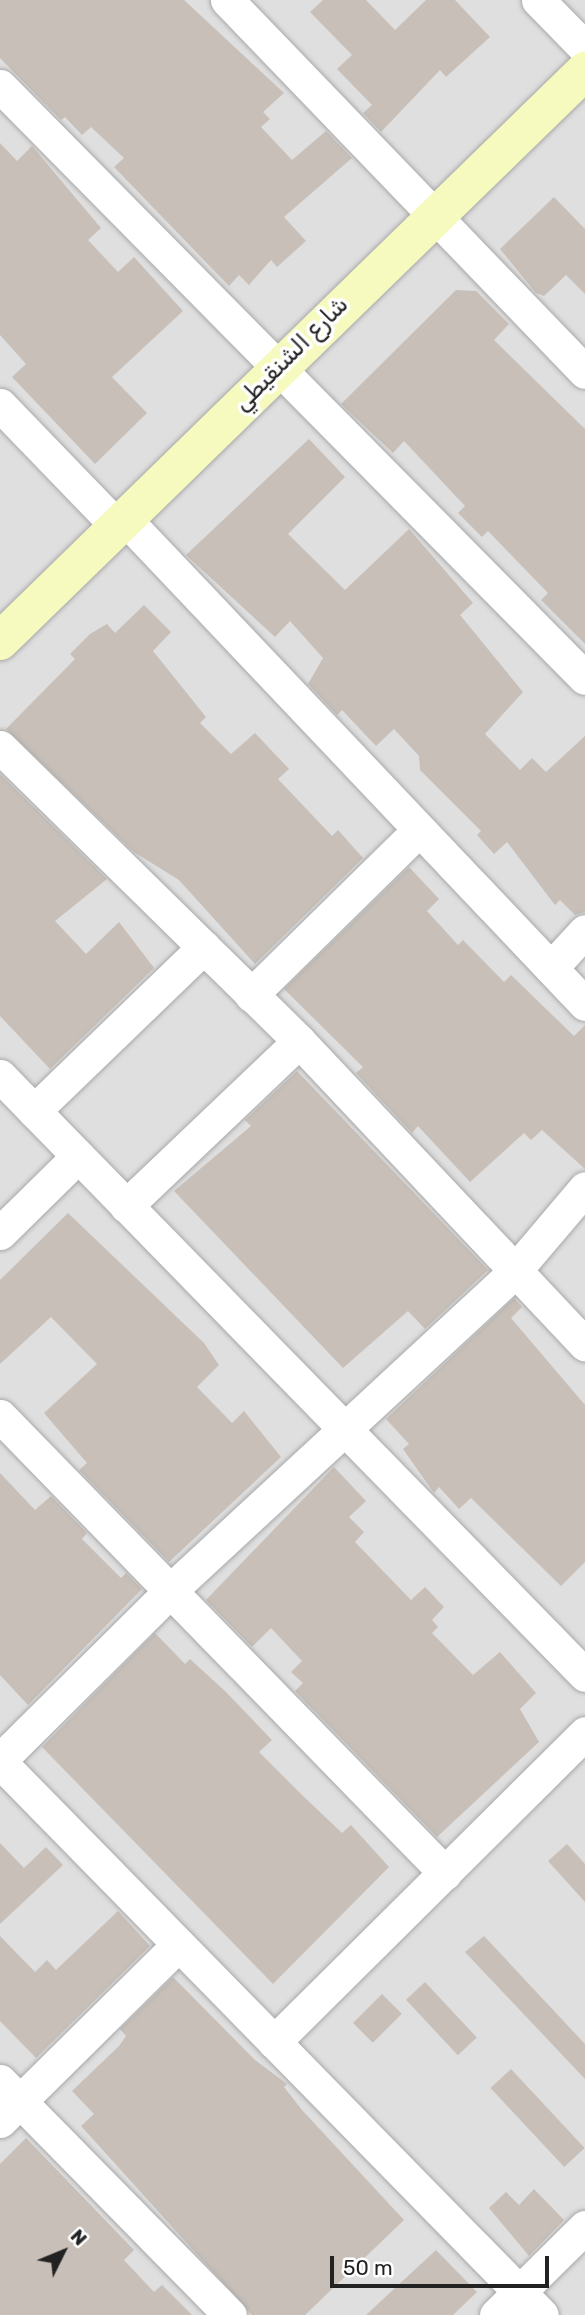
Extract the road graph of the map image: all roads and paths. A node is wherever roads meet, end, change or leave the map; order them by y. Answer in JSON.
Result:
{"nodes":[{"id":1,"x":227,"y":0,"type":"edge"},
{"id":2,"x":538,"y":0,"type":"edge"},
{"id":3,"x":585,"y":48,"type":"edge"},
{"id":4,"x":585,"y":71,"type":"edge"},
{"id":5,"x":0,"y":86,"type":"edge"},
{"id":6,"x":432,"y":214,"type":"junction"},
{"id":7,"x":276,"y":368,"type":"junction"},
{"id":8,"x":585,"y":372,"type":"edge"},
{"id":9,"x":0,"y":405,"type":"edge"},
{"id":10,"x":122,"y":524,"type":"junction"},
{"id":11,"x":0,"y":640,"type":"edge"},
{"id":12,"x":585,"y":678,"type":"edge"},
{"id":13,"x":0,"y":747,"type":"edge"},
{"id":14,"x":419,"y":830,"type":"junction"},
{"id":15,"x":585,"y":931,"type":"edge"},
{"id":16,"x":204,"y":947,"type":"junction"},
{"id":17,"x":551,"y":968,"type":"junction"},
{"id":18,"x":251,"y":995,"type":"junction"},
{"id":19,"x":585,"y":1004,"type":"edge"},
{"id":20,"x":299,"y":1041,"type":"junction"},
{"id":21,"x":0,"y":1076,"type":"edge"},
{"id":22,"x":34,"y":1111,"type":"junction"},
{"id":23,"x":77,"y":1157,"type":"junction"},
{"id":24,"x":585,"y":1188,"type":"edge"},
{"id":25,"x":126,"y":1206,"type":"junction"},
{"id":26,"x":0,"y":1233,"type":"edge"},
{"id":27,"x":513,"y":1273,"type":"junction"},
{"id":28,"x":585,"y":1345,"type":"edge"},
{"id":29,"x":0,"y":1416,"type":"edge"},
{"id":30,"x":347,"y":1432,"type":"junction"},
{"id":31,"x":171,"y":1590,"type":"junction"},
{"id":32,"x":585,"y":1675,"type":"edge"},
{"id":33,"x":585,"y":1734,"type":"edge"},
{"id":34,"x":0,"y":1761,"type":"edge"},
{"id":35,"x":445,"y":1873,"type":"junction"},
{"id":36,"x":178,"y":1945,"type":"junction"},
{"id":37,"x":274,"y":2042,"type":"junction"},
{"id":38,"x":7,"y":2101,"type":"edge"},
{"id":39,"x":585,"y":2227,"type":"edge"},
{"id":40,"x":520,"y":2292,"type":"junction"},
{"id":41,"x":230,"y":2315,"type":"edge"},
{"id":42,"x":496,"y":2315,"type":"edge"},
{"id":43,"x":542,"y":2315,"type":"edge"}],
"edges":[{"from":1,"to":6,"type":"street"},
{"from":2,"to":3,"type":"street"},
{"from":4,"to":6,"type":"street","name":"شارع الشنقيطي"},
{"from":5,"to":7,"type":"street"},
{"from":6,"to":7,"type":"street","name":"شارع الشنقيطي"},
{"from":6,"to":8,"type":"street"},
{"from":7,"to":10,"type":"street","name":"شارع الشنقيطي"},
{"from":7,"to":12,"type":"street"},
{"from":9,"to":10,"type":"street"},
{"from":10,"to":11,"type":"street","name":"شارع الشنقيطي"},
{"from":10,"to":14,"type":"street"},
{"from":13,"to":16,"type":"street"},
{"from":14,"to":17,"type":"street"},
{"from":14,"to":18,"type":"street"},
{"from":15,"to":17,"type":"street"},
{"from":16,"to":18,"type":"street"},
{"from":16,"to":22,"type":"street"},
{"from":17,"to":19,"type":"street"},
{"from":18,"to":20,"type":"street"},
{"from":20,"to":25,"type":"street"},
{"from":20,"to":27,"type":"street"},
{"from":21,"to":22,"type":"street"},
{"from":22,"to":23,"type":"street"},
{"from":23,"to":25,"type":"street"},
{"from":23,"to":26,"type":"street"},
{"from":24,"to":27,"type":"street"},
{"from":25,"to":30,"type":"street"},
{"from":27,"to":28,"type":"street"},
{"from":27,"to":30,"type":"street"},
{"from":29,"to":31,"type":"street"},
{"from":30,"to":31,"type":"street"},
{"from":30,"to":32,"type":"street"},
{"from":31,"to":34,"type":"street"},
{"from":31,"to":35,"type":"street"},
{"from":33,"to":35,"type":"street"},
{"from":34,"to":36,"type":"street"},
{"from":35,"to":37,"type":"street"},
{"from":36,"to":37,"type":"street"},
{"from":36,"to":38,"type":"street"},
{"from":37,"to":40,"type":"street"},
{"from":38,"to":41,"type":"street"},
{"from":39,"to":40,"type":"street"},
{"from":40,"to":42,"type":"street"},
{"from":40,"to":43,"type":"street"}]}
